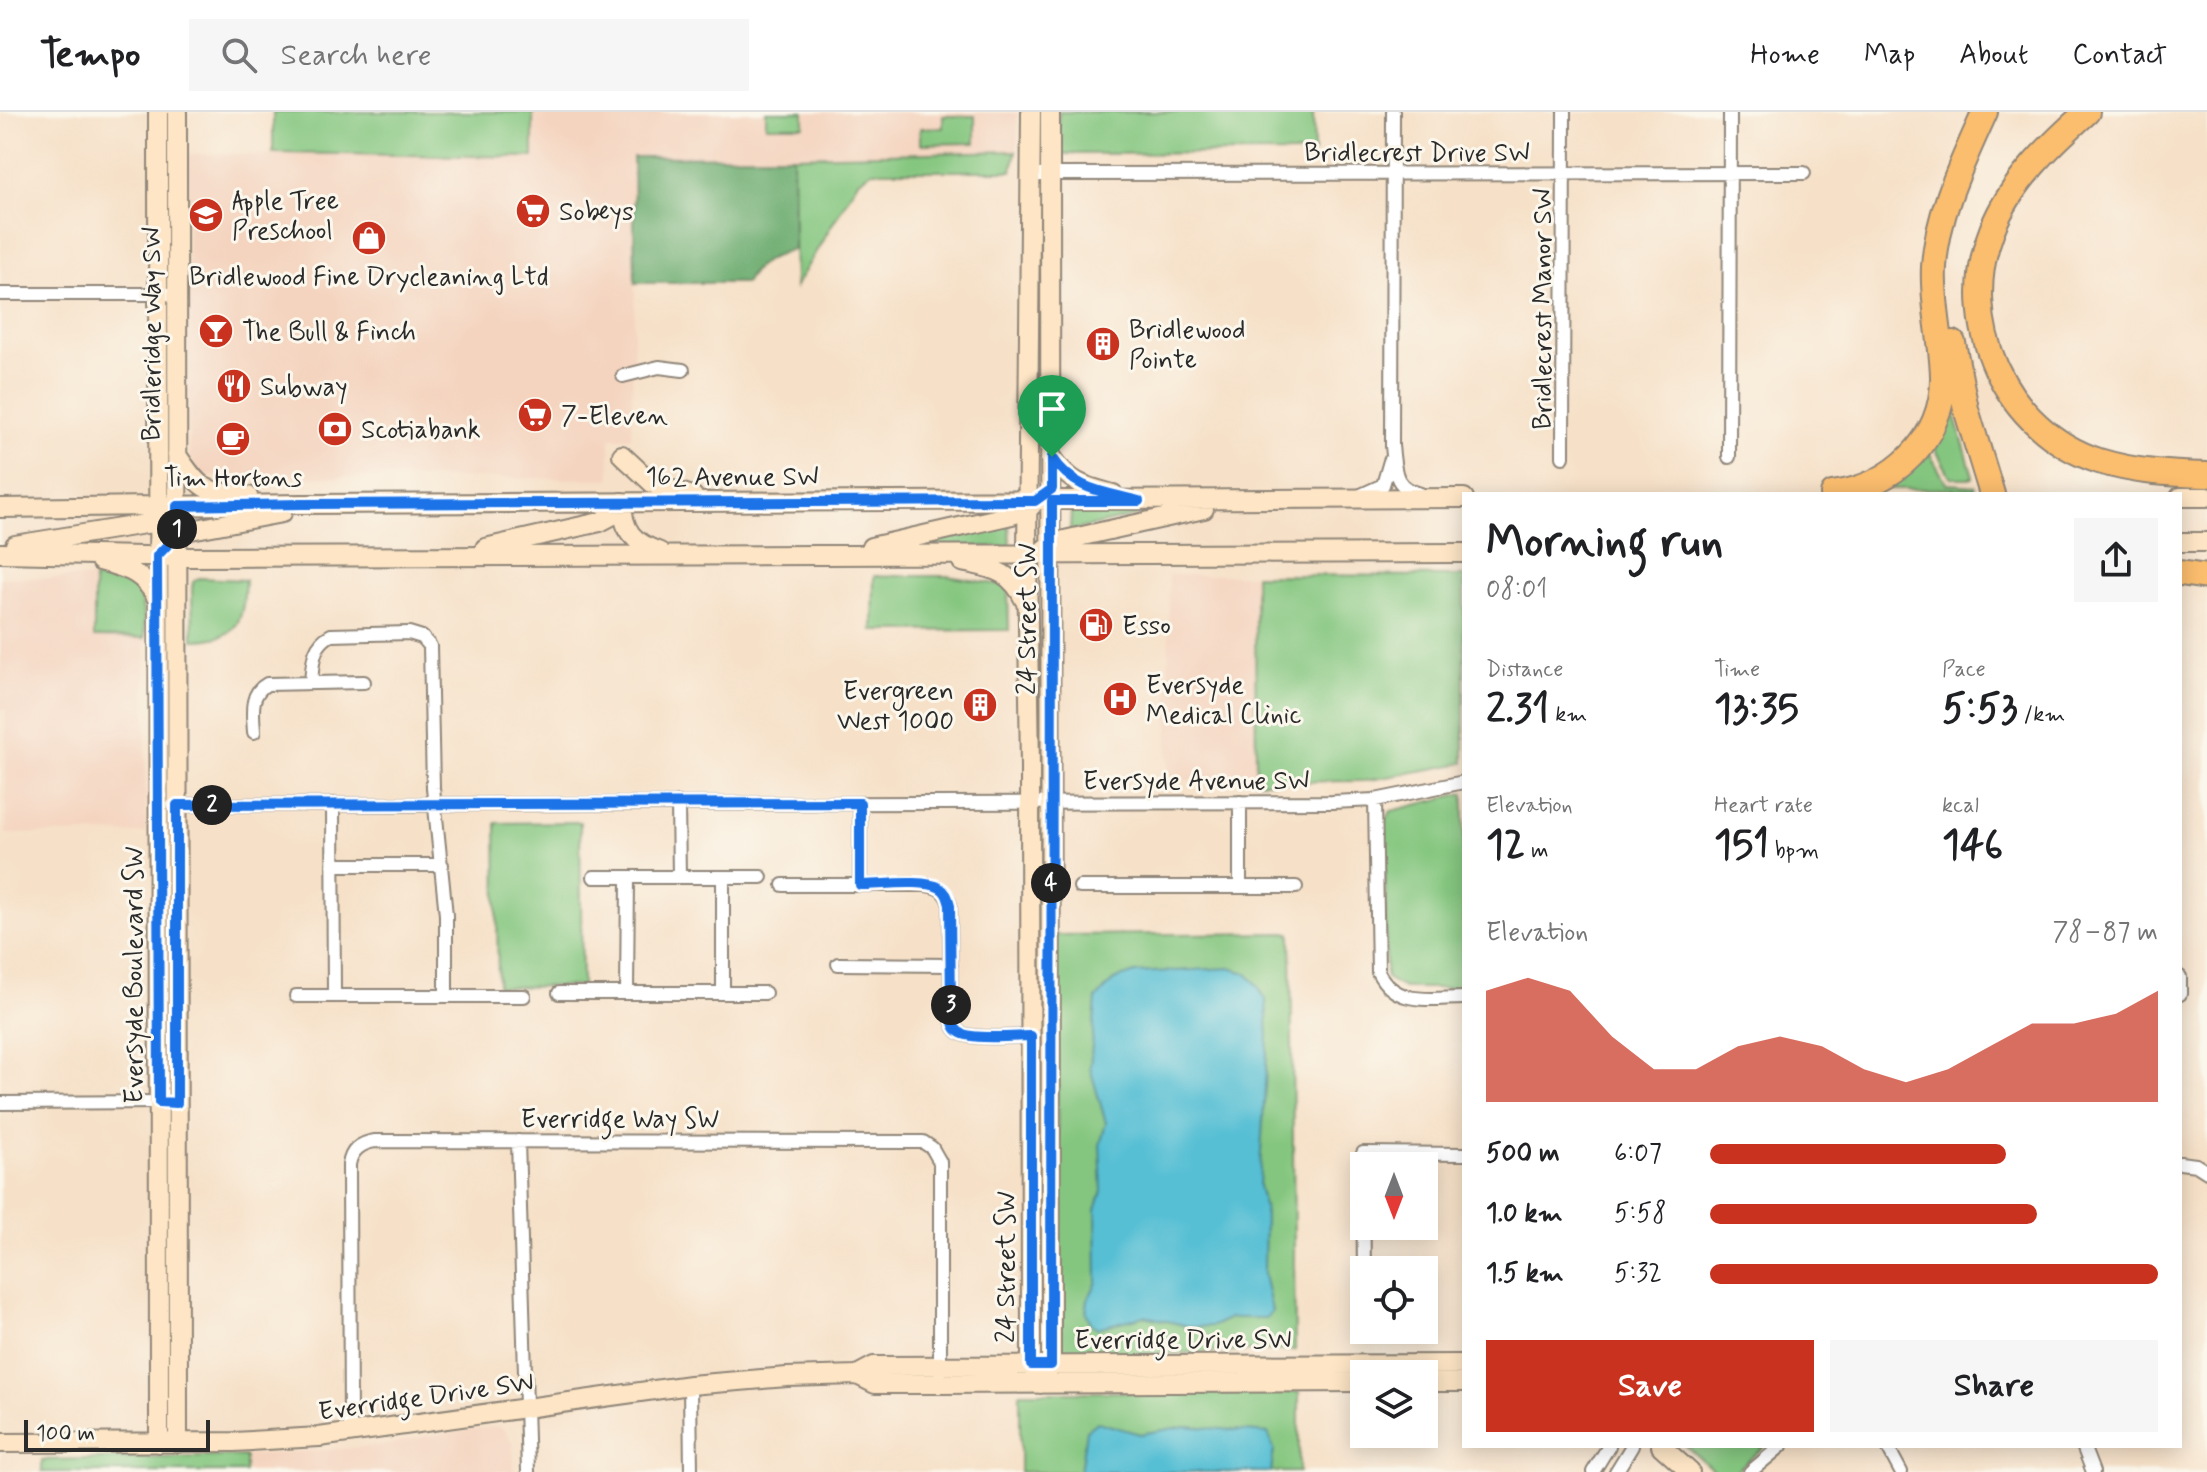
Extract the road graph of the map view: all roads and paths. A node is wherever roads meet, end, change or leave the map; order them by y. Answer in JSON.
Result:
{"nodes":[{"id":1,"x":158,"y":112,"type":"edge"},
{"id":2,"x":177,"y":112,"type":"edge"},
{"id":3,"x":1031,"y":112,"type":"edge"},
{"id":4,"x":1050,"y":112,"type":"edge"},
{"id":5,"x":1393,"y":112,"type":"edge"},
{"id":6,"x":1564,"y":112,"type":"edge"},
{"id":7,"x":1730,"y":112,"type":"edge"},
{"id":8,"x":1985,"y":112,"type":"edge"},
{"id":9,"x":2087,"y":112,"type":"edge"},
{"id":10,"x":158,"y":139,"type":"junction"},
{"id":11,"x":177,"y":139,"type":"junction"},
{"id":12,"x":1804,"y":173,"type":"dead end"},
{"id":13,"x":1050,"y":174,"type":"junction"},
{"id":14,"x":1393,"y":174,"type":"junction"},
{"id":15,"x":1564,"y":174,"type":"junction"},
{"id":16,"x":1730,"y":174,"type":"junction"},
{"id":17,"x":1031,"y":176,"type":"junction"},
{"id":18,"x":1958,"y":178,"type":"junction"},
{"id":19,"x":0,"y":294,"type":"edge"},
{"id":20,"x":158,"y":294,"type":"junction"},
{"id":21,"x":177,"y":294,"type":"junction"},
{"id":22,"x":683,"y":370,"type":"dead end"},
{"id":23,"x":623,"y":376,"type":"dead end"},
{"id":24,"x":1392,"y":446,"type":"junction"},
{"id":25,"x":177,"y":455,"type":"junction"},
{"id":26,"x":622,"y":455,"type":"dead end"},
{"id":27,"x":1052,"y":457,"type":"junction"},
{"id":28,"x":1563,"y":457,"type":"dead end"},
{"id":29,"x":1729,"y":457,"type":"dead end"},
{"id":30,"x":2207,"y":475,"type":"edge"},
{"id":31,"x":1841,"y":492,"type":"edge"},
{"id":32,"x":1991,"y":492,"type":"edge"},
{"id":33,"x":2182,"y":497,"type":"edge"},
{"id":34,"x":2207,"y":497,"type":"edge"},
{"id":35,"x":1348,"y":498,"type":"junction"},
{"id":36,"x":1437,"y":498,"type":"junction"},
{"id":37,"x":1462,"y":498,"type":"edge"},
{"id":38,"x":1039,"y":500,"type":"junction"},
{"id":39,"x":1248,"y":500,"type":"junction"},
{"id":40,"x":1139,"y":501,"type":"junction"},
{"id":41,"x":622,"y":502,"type":"junction"},
{"id":42,"x":336,"y":503,"type":"junction"},
{"id":43,"x":719,"y":503,"type":"junction"},
{"id":44,"x":302,"y":504,"type":"junction"},
{"id":45,"x":177,"y":506,"type":"junction"},
{"id":46,"x":0,"y":508,"type":"edge"},
{"id":47,"x":158,"y":514,"type":"junction"},
{"id":48,"x":177,"y":535,"type":"junction"},
{"id":49,"x":2182,"y":542,"type":"edge"},
{"id":50,"x":2207,"y":542,"type":"edge"},
{"id":51,"x":0,"y":550,"type":"edge"},
{"id":52,"x":1462,"y":553,"type":"edge"},
{"id":53,"x":75,"y":554,"type":"junction"},
{"id":54,"x":667,"y":555,"type":"junction"},
{"id":55,"x":830,"y":555,"type":"junction"},
{"id":56,"x":933,"y":555,"type":"junction"},
{"id":57,"x":1039,"y":555,"type":"junction"},
{"id":58,"x":157,"y":556,"type":"junction"},
{"id":59,"x":177,"y":556,"type":"junction"},
{"id":60,"x":451,"y":556,"type":"junction"},
{"id":61,"x":2182,"y":573,"type":"edge"},
{"id":62,"x":2207,"y":577,"type":"edge"},
{"id":63,"x":158,"y":600,"type":"junction"},
{"id":64,"x":1027,"y":605,"type":"junction"},
{"id":65,"x":311,"y":682,"type":"junction"},
{"id":66,"x":364,"y":682,"type":"dead end"},
{"id":67,"x":254,"y":732,"type":"dead end"},
{"id":68,"x":1462,"y":782,"type":"edge"},
{"id":69,"x":1375,"y":800,"type":"junction"},
{"id":70,"x":1240,"y":802,"type":"junction"},
{"id":71,"x":678,"y":803,"type":"junction"},
{"id":72,"x":860,"y":803,"type":"junction"},
{"id":73,"x":1030,"y":803,"type":"junction"},
{"id":74,"x":1052,"y":803,"type":"junction"},
{"id":75,"x":333,"y":804,"type":"junction"},
{"id":76,"x":435,"y":804,"type":"junction"},
{"id":77,"x":168,"y":805,"type":"junction"},
{"id":78,"x":333,"y":865,"type":"junction"},
{"id":79,"x":442,"y":865,"type":"junction"},
{"id":80,"x":594,"y":877,"type":"dead end"},
{"id":81,"x":628,"y":877,"type":"junction"},
{"id":82,"x":679,"y":877,"type":"junction"},
{"id":83,"x":723,"y":877,"type":"junction"},
{"id":84,"x":761,"y":877,"type":"dead end"},
{"id":85,"x":783,"y":885,"type":"dead end"},
{"id":86,"x":860,"y":885,"type":"junction"},
{"id":87,"x":1080,"y":887,"type":"dead end"},
{"id":88,"x":1240,"y":887,"type":"junction"},
{"id":89,"x":1296,"y":887,"type":"dead end"},
{"id":90,"x":838,"y":964,"type":"dead end"},
{"id":91,"x":951,"y":965,"type":"junction"},
{"id":92,"x":559,"y":993,"type":"dead end"},
{"id":93,"x":627,"y":993,"type":"junction"},
{"id":94,"x":723,"y":993,"type":"junction"},
{"id":95,"x":765,"y":993,"type":"dead end"},
{"id":96,"x":296,"y":996,"type":"dead end"},
{"id":97,"x":334,"y":996,"type":"junction"},
{"id":98,"x":446,"y":996,"type":"junction"},
{"id":99,"x":524,"y":996,"type":"dead end"},
{"id":100,"x":1462,"y":998,"type":"edge"},
{"id":101,"x":1031,"y":1036,"type":"junction"},
{"id":102,"x":168,"y":1102,"type":"junction"},
{"id":103,"x":0,"y":1103,"type":"edge"},
{"id":104,"x":518,"y":1141,"type":"junction"},
{"id":105,"x":1462,"y":1154,"type":"edge"},
{"id":106,"x":2182,"y":1163,"type":"edge"},
{"id":107,"x":2207,"y":1172,"type":"edge"},
{"id":108,"x":1364,"y":1256,"type":"edge"},
{"id":109,"x":1462,"y":1364,"type":"edge"},
{"id":110,"x":940,"y":1365,"type":"junction"},
{"id":111,"x":1031,"y":1365,"type":"junction"},
{"id":112,"x":1051,"y":1365,"type":"junction"},
{"id":113,"x":1298,"y":1373,"type":"junction"},
{"id":114,"x":857,"y":1375,"type":"junction"},
{"id":115,"x":1350,"y":1380,"type":"edge"},
{"id":116,"x":1438,"y":1382,"type":"edge"},
{"id":117,"x":1462,"y":1382,"type":"edge"},
{"id":118,"x":940,"y":1384,"type":"junction"},
{"id":119,"x":1040,"y":1384,"type":"junction"},
{"id":120,"x":690,"y":1385,"type":"junction"},
{"id":121,"x":526,"y":1409,"type":"junction"},
{"id":122,"x":350,"y":1434,"type":"junction"},
{"id":123,"x":0,"y":1443,"type":"edge"},
{"id":124,"x":169,"y":1443,"type":"junction"},
{"id":125,"x":1608,"y":1448,"type":"edge"},
{"id":126,"x":1631,"y":1448,"type":"edge"},
{"id":127,"x":1663,"y":1448,"type":"edge"},
{"id":128,"x":1779,"y":1448,"type":"edge"},
{"id":129,"x":1888,"y":1448,"type":"edge"},
{"id":130,"x":2084,"y":1448,"type":"edge"},
{"id":131,"x":528,"y":1472,"type":"edge"},
{"id":132,"x":691,"y":1472,"type":"edge"},
{"id":133,"x":1593,"y":1472,"type":"edge"},
{"id":134,"x":1616,"y":1472,"type":"edge"},
{"id":135,"x":1690,"y":1472,"type":"edge"},
{"id":136,"x":1750,"y":1472,"type":"edge"},
{"id":137,"x":1901,"y":1472,"type":"edge"},
{"id":138,"x":2093,"y":1472,"type":"edge"}],
"edges":[{"from":1,"to":10,"type":"street","name":"Bridleridge Way SW"},
{"from":2,"to":11,"type":"street","name":"Bridleridge Way SW"},
{"from":3,"to":17,"type":"street","name":"24 Street SW"},
{"from":4,"to":13,"type":"street","name":"24 Street SW"},
{"from":5,"to":14,"type":"street"},
{"from":6,"to":15,"type":"street","name":"Bridlecrest Manor SW"},
{"from":7,"to":16,"type":"street"},
{"from":8,"to":18,"type":"highway"},
{"from":9,"to":30,"type":"highway"},
{"from":10,"to":11,"type":"street"},
{"from":10,"to":20,"type":"street","name":"Bridleridge Way SW"},
{"from":11,"to":21,"type":"street","name":"Bridleridge Way SW"},
{"from":12,"to":16,"type":"street","name":"Bridlecrest Drive SW"},
{"from":13,"to":14,"type":"street","name":"Bridlecrest Drive SW"},
{"from":13,"to":17,"type":"street","name":"Bridlecrest Drive SW"},
{"from":13,"to":27,"type":"street","name":"24 Street SW"},
{"from":14,"to":15,"type":"street","name":"Bridlecrest Drive SW"},
{"from":14,"to":24,"type":"street"},
{"from":15,"to":16,"type":"street","name":"Bridlecrest Drive SW"},
{"from":15,"to":28,"type":"street","name":"Bridlecrest Manor SW"},
{"from":16,"to":29,"type":"street"},
{"from":17,"to":38,"type":"street","name":"24 Street SW"},
{"from":18,"to":31,"type":"highway"},
{"from":18,"to":32,"type":"highway"},
{"from":19,"to":20,"type":"street"},
{"from":20,"to":21,"type":"street"},
{"from":20,"to":47,"type":"street","name":"Bridleridge Way SW"},
{"from":21,"to":25,"type":"street","name":"Bridleridge Way SW"},
{"from":22,"to":23,"type":"street"},
{"from":24,"to":35,"type":"street"},
{"from":24,"to":36,"type":"street"},
{"from":25,"to":44,"type":"street"},
{"from":25,"to":45,"type":"street","name":"Bridleridge Way SW"},
{"from":26,"to":43,"type":"street"},
{"from":27,"to":38,"type":"street","name":"24 Street SW"},
{"from":27,"to":40,"type":"street"},
{"from":33,"to":34,"type":"street"},
{"from":35,"to":36,"type":"street","name":"162 Avenue SW"},
{"from":35,"to":39,"type":"street","name":"162 Avenue SW"},
{"from":36,"to":37,"type":"street","name":"162 Avenue SW"},
{"from":38,"to":40,"type":"street","name":"162 Avenue SW"},
{"from":38,"to":43,"type":"street","name":"162 Avenue SW"},
{"from":38,"to":55,"type":"street"},
{"from":38,"to":57,"type":"street","name":"24 Street SW"},
{"from":38,"to":57,"type":"street","name":"24 Street SW"},
{"from":39,"to":40,"type":"street","name":"162 Avenue SW"},
{"from":39,"to":57,"type":"street"},
{"from":41,"to":42,"type":"street","name":"162 Avenue SW"},
{"from":41,"to":43,"type":"street","name":"162 Avenue SW"},
{"from":41,"to":54,"type":"street"},
{"from":41,"to":60,"type":"street"},
{"from":42,"to":44,"type":"street","name":"162 Avenue SW"},
{"from":42,"to":48,"type":"street"},
{"from":44,"to":45,"type":"street","name":"162 Avenue SW"},
{"from":45,"to":47,"type":"street"},
{"from":45,"to":48,"type":"street","name":"Bridleridge Way SW"},
{"from":46,"to":47,"type":"street"},
{"from":47,"to":51,"type":"street"},
{"from":47,"to":58,"type":"street","name":"Eversyde Boulevard SW"},
{"from":48,"to":58,"type":"street"},
{"from":48,"to":59,"type":"street","name":"Bridleridge Way SW"},
{"from":49,"to":50,"type":"street"},
{"from":51,"to":53,"type":"street"},
{"from":52,"to":57,"type":"street"},
{"from":53,"to":58,"type":"street"},
{"from":53,"to":63,"type":"street"},
{"from":54,"to":55,"type":"street"},
{"from":54,"to":60,"type":"street"},
{"from":55,"to":56,"type":"street"},
{"from":56,"to":57,"type":"street"},
{"from":56,"to":64,"type":"street"},
{"from":57,"to":64,"type":"street","name":"24 Street SW"},
{"from":57,"to":74,"type":"street","name":"24 Street SW"},
{"from":58,"to":59,"type":"street"},
{"from":58,"to":63,"type":"street","name":"Eversyde Boulevard SW"},
{"from":59,"to":60,"type":"street"},
{"from":59,"to":77,"type":"street","name":"Eversyde Boulevard SW"},
{"from":61,"to":62,"type":"highway"},
{"from":63,"to":77,"type":"street","name":"Eversyde Boulevard SW"},
{"from":64,"to":73,"type":"street","name":"24 Street SW"},
{"from":65,"to":66,"type":"street"},
{"from":65,"to":67,"type":"street"},
{"from":65,"to":76,"type":"street"},
{"from":68,"to":69,"type":"street","name":"Eversyde Avenue SW"},
{"from":69,"to":70,"type":"street","name":"Eversyde Avenue SW"},
{"from":69,"to":100,"type":"street"},
{"from":70,"to":74,"type":"street","name":"Eversyde Avenue SW"},
{"from":70,"to":88,"type":"street"},
{"from":71,"to":72,"type":"street","name":"Eversyde Avenue SW"},
{"from":71,"to":76,"type":"street","name":"Eversyde Avenue SW"},
{"from":71,"to":82,"type":"street"},
{"from":72,"to":73,"type":"street","name":"Eversyde Avenue SW"},
{"from":72,"to":86,"type":"street"},
{"from":73,"to":74,"type":"street","name":"Eversyde Avenue SW"},
{"from":73,"to":101,"type":"street","name":"24 Street SW"},
{"from":74,"to":112,"type":"street","name":"24 Street SW"},
{"from":75,"to":76,"type":"street","name":"Eversyde Avenue SW"},
{"from":75,"to":77,"type":"street","name":"Eversyde Avenue SW"},
{"from":75,"to":78,"type":"street"},
{"from":76,"to":79,"type":"street"},
{"from":77,"to":102,"type":"street","name":"Eversyde Boulevard SW"},
{"from":78,"to":79,"type":"street"},
{"from":78,"to":97,"type":"street"},
{"from":79,"to":98,"type":"street"},
{"from":80,"to":81,"type":"street"},
{"from":81,"to":82,"type":"street"},
{"from":81,"to":93,"type":"street"},
{"from":82,"to":83,"type":"street"},
{"from":83,"to":84,"type":"street"},
{"from":83,"to":94,"type":"street"},
{"from":85,"to":86,"type":"street"},
{"from":86,"to":91,"type":"street"},
{"from":87,"to":88,"type":"street"},
{"from":88,"to":89,"type":"street"},
{"from":90,"to":91,"type":"street"},
{"from":91,"to":101,"type":"street"},
{"from":92,"to":93,"type":"street"},
{"from":93,"to":94,"type":"street"},
{"from":94,"to":95,"type":"street"},
{"from":96,"to":97,"type":"street"},
{"from":97,"to":98,"type":"street"},
{"from":98,"to":99,"type":"street"},
{"from":101,"to":111,"type":"street","name":"24 Street SW"},
{"from":102,"to":103,"type":"street"},
{"from":102,"to":124,"type":"street","name":"Eversyde Boulevard SW"},
{"from":104,"to":110,"type":"street","name":"Everridge Way SW"},
{"from":104,"to":121,"type":"street"},
{"from":104,"to":122,"type":"street","name":"Everridge Way SW"},
{"from":105,"to":108,"type":"street"},
{"from":106,"to":107,"type":"street"},
{"from":109,"to":113,"type":"street","name":"Everridge Drive SW"},
{"from":110,"to":111,"type":"street","name":"Everridge Drive SW"},
{"from":110,"to":114,"type":"street","name":"Everridge Drive SW"},
{"from":110,"to":118,"type":"street","name":"Everridge Way SW"},
{"from":111,"to":112,"type":"street","name":"Everridge Drive SW"},
{"from":111,"to":119,"type":"street","name":"24 Street SW"},
{"from":112,"to":113,"type":"street","name":"Everridge Drive SW"},
{"from":112,"to":119,"type":"street","name":"24 Street SW"},
{"from":113,"to":115,"type":"street","name":"Everridge Drive SW"},
{"from":113,"to":119,"type":"street","name":"Everridge Drive SW"},
{"from":114,"to":118,"type":"street","name":"Everridge Drive SW"},
{"from":114,"to":120,"type":"street","name":"Everridge Drive SW"},
{"from":116,"to":117,"type":"street"},
{"from":118,"to":119,"type":"street","name":"Everridge Drive SW"},
{"from":120,"to":121,"type":"street","name":"Everridge Drive SW"},
{"from":120,"to":132,"type":"street"},
{"from":121,"to":122,"type":"street","name":"Everridge Drive SW"},
{"from":121,"to":131,"type":"street"},
{"from":122,"to":124,"type":"street","name":"Everridge Drive SW"},
{"from":123,"to":124,"type":"street","name":"Everridge Drive SW"},
{"from":125,"to":133,"type":"street"},
{"from":126,"to":134,"type":"street"},
{"from":127,"to":135,"type":"street"},
{"from":128,"to":136,"type":"street"},
{"from":129,"to":137,"type":"street"},
{"from":130,"to":138,"type":"street"}]}
